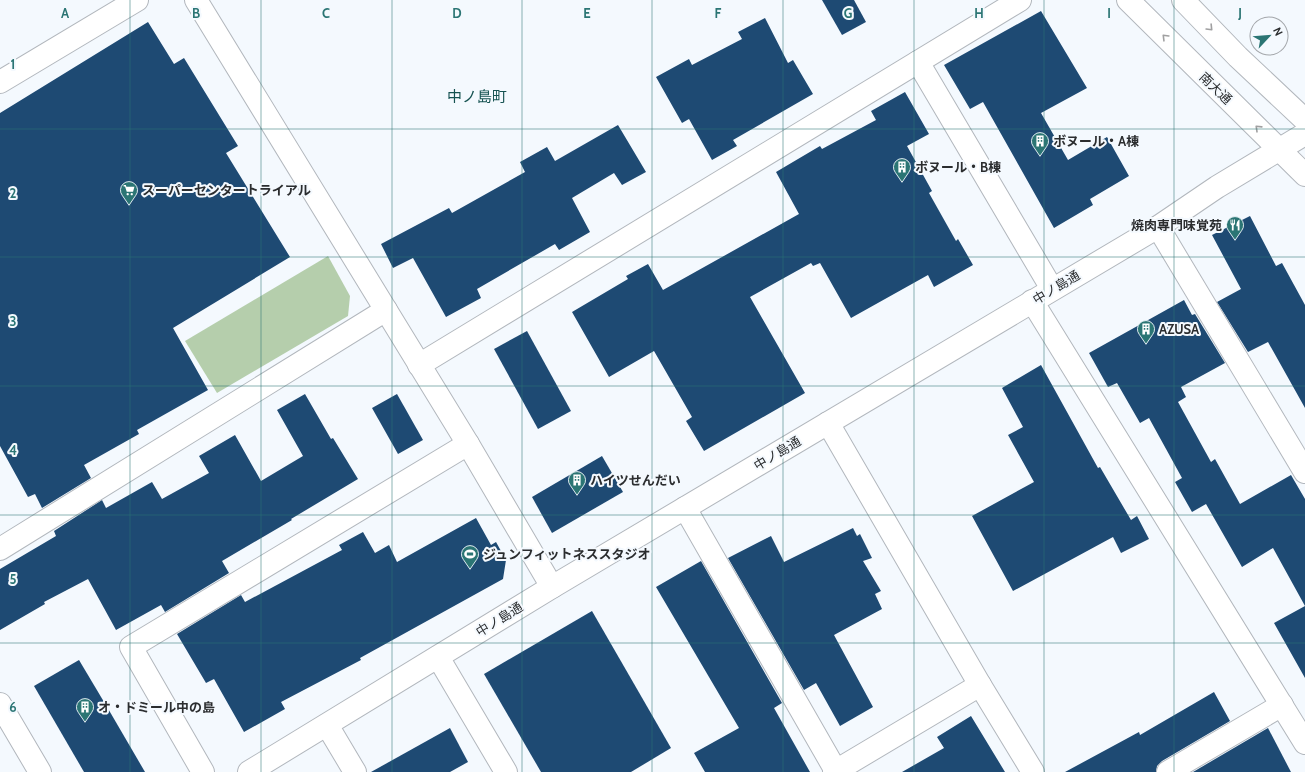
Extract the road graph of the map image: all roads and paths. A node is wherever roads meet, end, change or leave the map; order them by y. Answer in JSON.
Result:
{"nodes":[{"id":1,"x":137,"y":0,"type":"edge"},
{"id":2,"x":196,"y":0,"type":"edge"},
{"id":3,"x":1020,"y":0,"type":"edge"},
{"id":4,"x":1128,"y":0,"type":"edge"},
{"id":5,"x":1183,"y":0,"type":"edge"},
{"id":6,"x":918,"y":62,"type":"junction"},
{"id":7,"x":0,"y":82,"type":"edge"},
{"id":8,"x":1305,"y":120,"type":"edge"},
{"id":9,"x":1305,"y":134,"type":"edge"},
{"id":10,"x":1280,"y":149,"type":"junction"},
{"id":11,"x":1305,"y":175,"type":"edge"},
{"id":12,"x":1158,"y":227,"type":"junction"},
{"id":13,"x":1052,"y":289,"type":"junction"},
{"id":14,"x":1032,"y":301,"type":"junction"},
{"id":15,"x":386,"y":310,"type":"junction"},
{"id":16,"x":419,"y":365,"type":"junction"},
{"id":17,"x":828,"y":423,"type":"junction"},
{"id":18,"x":468,"y":444,"type":"junction"},
{"id":19,"x":1305,"y":472,"type":"edge"},
{"id":20,"x":685,"y":508,"type":"junction"},
{"id":21,"x":0,"y":549,"type":"edge"},
{"id":22,"x":552,"y":587,"type":"junction"},
{"id":23,"x":438,"y":657,"type":"junction"},
{"id":24,"x":980,"y":685,"type":"junction"},
{"id":25,"x":0,"y":704,"type":"edge"},
{"id":26,"x":1282,"y":705,"type":"junction"},
{"id":27,"x":327,"y":725,"type":"junction"},
{"id":28,"x":1305,"y":743,"type":"edge"},
{"id":29,"x":254,"y":771,"type":"edge"},
{"id":30,"x":835,"y":771,"type":"edge"},
{"id":31,"x":40,"y":772,"type":"edge"},
{"id":32,"x":203,"y":772,"type":"edge"},
{"id":33,"x":355,"y":772,"type":"edge"},
{"id":34,"x":506,"y":772,"type":"edge"},
{"id":35,"x":1033,"y":772,"type":"edge"},
{"id":36,"x":1168,"y":772,"type":"edge"}],
"edges":[{"from":1,"to":7,"type":"street"},
{"from":2,"to":15,"type":"street"},
{"from":3,"to":6,"type":"street"},
{"from":10,"to":4,"type":"street","name":"南大通","one_way":true},
{"from":5,"to":8,"type":"street","one_way":true},
{"from":6,"to":13,"type":"street"},
{"from":6,"to":16,"type":"street"},
{"from":9,"to":10,"type":"street","name":"中ノ島通"},
{"from":10,"to":11,"type":"street","name":"南大通"},
{"from":10,"to":12,"type":"street","name":"中ノ島通"},
{"from":12,"to":13,"type":"street","name":"中ノ島通"},
{"from":12,"to":19,"type":"street"},
{"from":13,"to":14,"type":"street","name":"中ノ島通"},
{"from":14,"to":17,"type":"street","name":"中ノ島通"},
{"from":14,"to":26,"type":"street"},
{"from":15,"to":16,"type":"street"},
{"from":15,"to":21,"type":"street"},
{"from":16,"to":18,"type":"street"},
{"from":17,"to":20,"type":"street","name":"中ノ島通"},
{"from":17,"to":24,"type":"street"},
{"from":18,"to":22,"type":"street"},
{"from":18,"to":32,"type":"street"},
{"from":20,"to":22,"type":"street","name":"中ノ島通"},
{"from":20,"to":30,"type":"street"},
{"from":22,"to":23,"type":"street","name":"中ノ島通"},
{"from":23,"to":27,"type":"street","name":"中ノ島通"},
{"from":23,"to":34,"type":"street"},
{"from":24,"to":30,"type":"street"},
{"from":24,"to":35,"type":"street"},
{"from":25,"to":31,"type":"street"},
{"from":26,"to":28,"type":"street"},
{"from":26,"to":36,"type":"street"},
{"from":27,"to":29,"type":"street","name":"中ノ島通"},
{"from":27,"to":33,"type":"street"}]}
